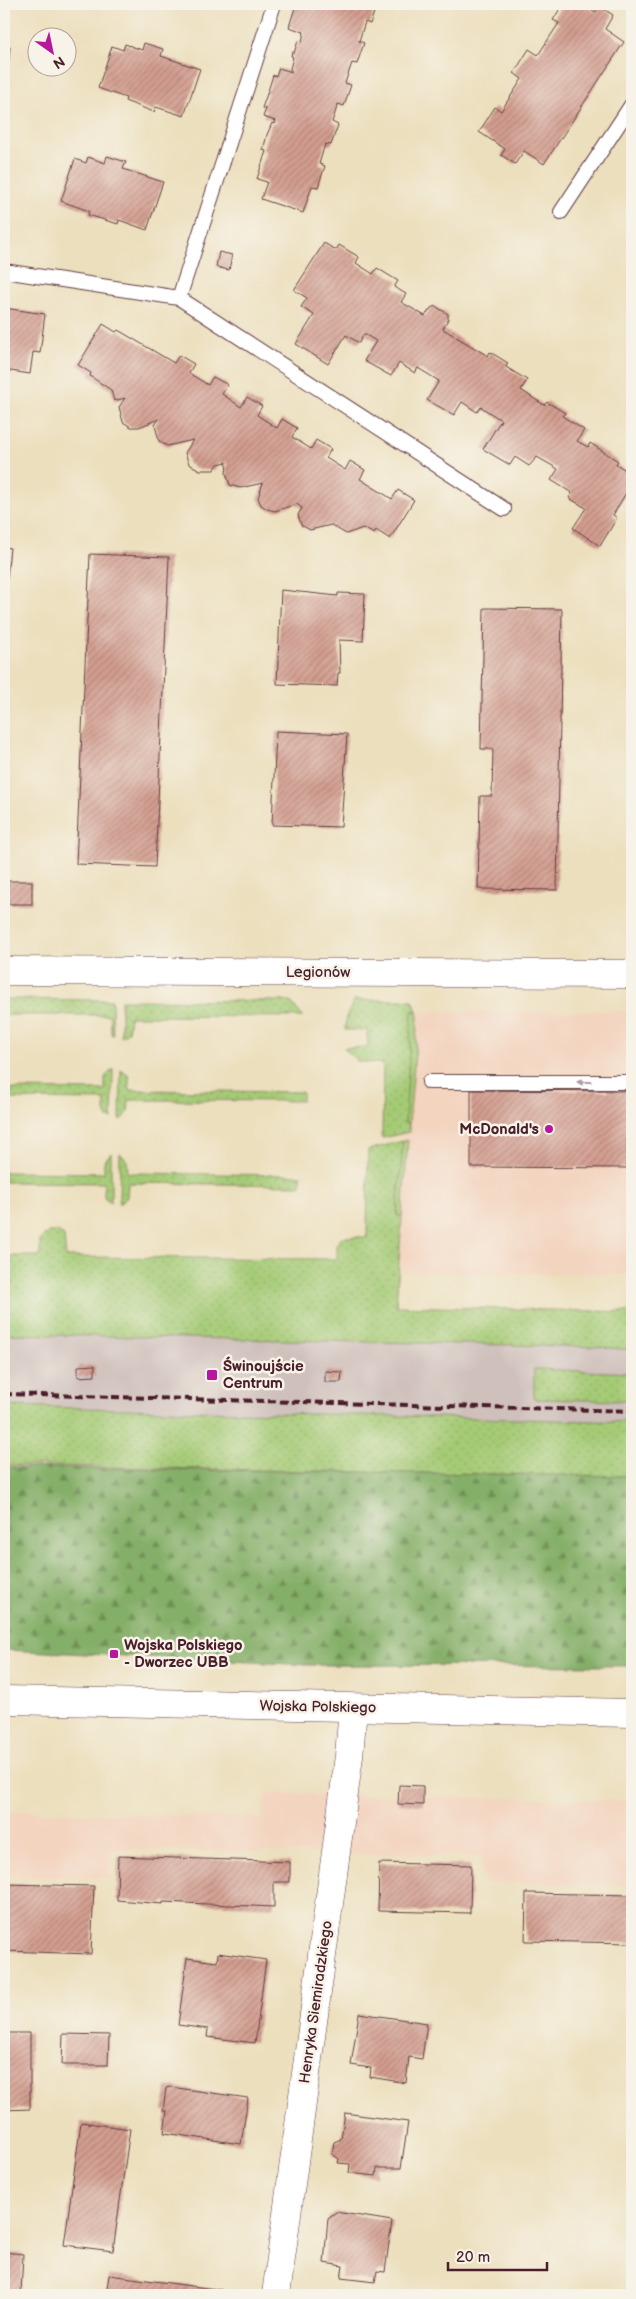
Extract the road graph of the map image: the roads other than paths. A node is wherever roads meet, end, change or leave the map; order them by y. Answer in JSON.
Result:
{"nodes":[{"id":1,"x":274,"y":4,"type":"edge"},
{"id":2,"x":632,"y":104,"type":"edge"},
{"id":3,"x":561,"y":212,"type":"dead end"},
{"id":4,"x":4,"y":271,"type":"edge"},
{"id":5,"x":179,"y":298,"type":"junction"},
{"id":6,"x":504,"y":509,"type":"dead end"},
{"id":7,"x":4,"y":971,"type":"edge"},
{"id":8,"x":632,"y":974,"type":"edge"},
{"id":9,"x":430,"y":1082,"type":"dead end"},
{"id":10,"x":632,"y":1085,"type":"edge"},
{"id":11,"x":4,"y":1700,"type":"edge"},
{"id":12,"x":353,"y":1708,"type":"junction"},
{"id":13,"x":632,"y":1713,"type":"edge"},
{"id":14,"x":276,"y":2295,"type":"edge"}],
"edges":[{"from":1,"to":5,"type":"lane"},
{"from":2,"to":3,"type":"lane"},
{"from":4,"to":5,"type":"lane"},
{"from":5,"to":6,"type":"lane"},
{"from":7,"to":8,"type":"street","name":"Legionów"},
{"from":10,"to":9,"type":"lane","one_way":true},
{"from":11,"to":12,"type":"street","name":"Wojska Polskiego"},
{"from":12,"to":13,"type":"street","name":"Wojska Polskiego"},
{"from":12,"to":14,"type":"street","name":"Henryka Siemiradzkiego"}]}
